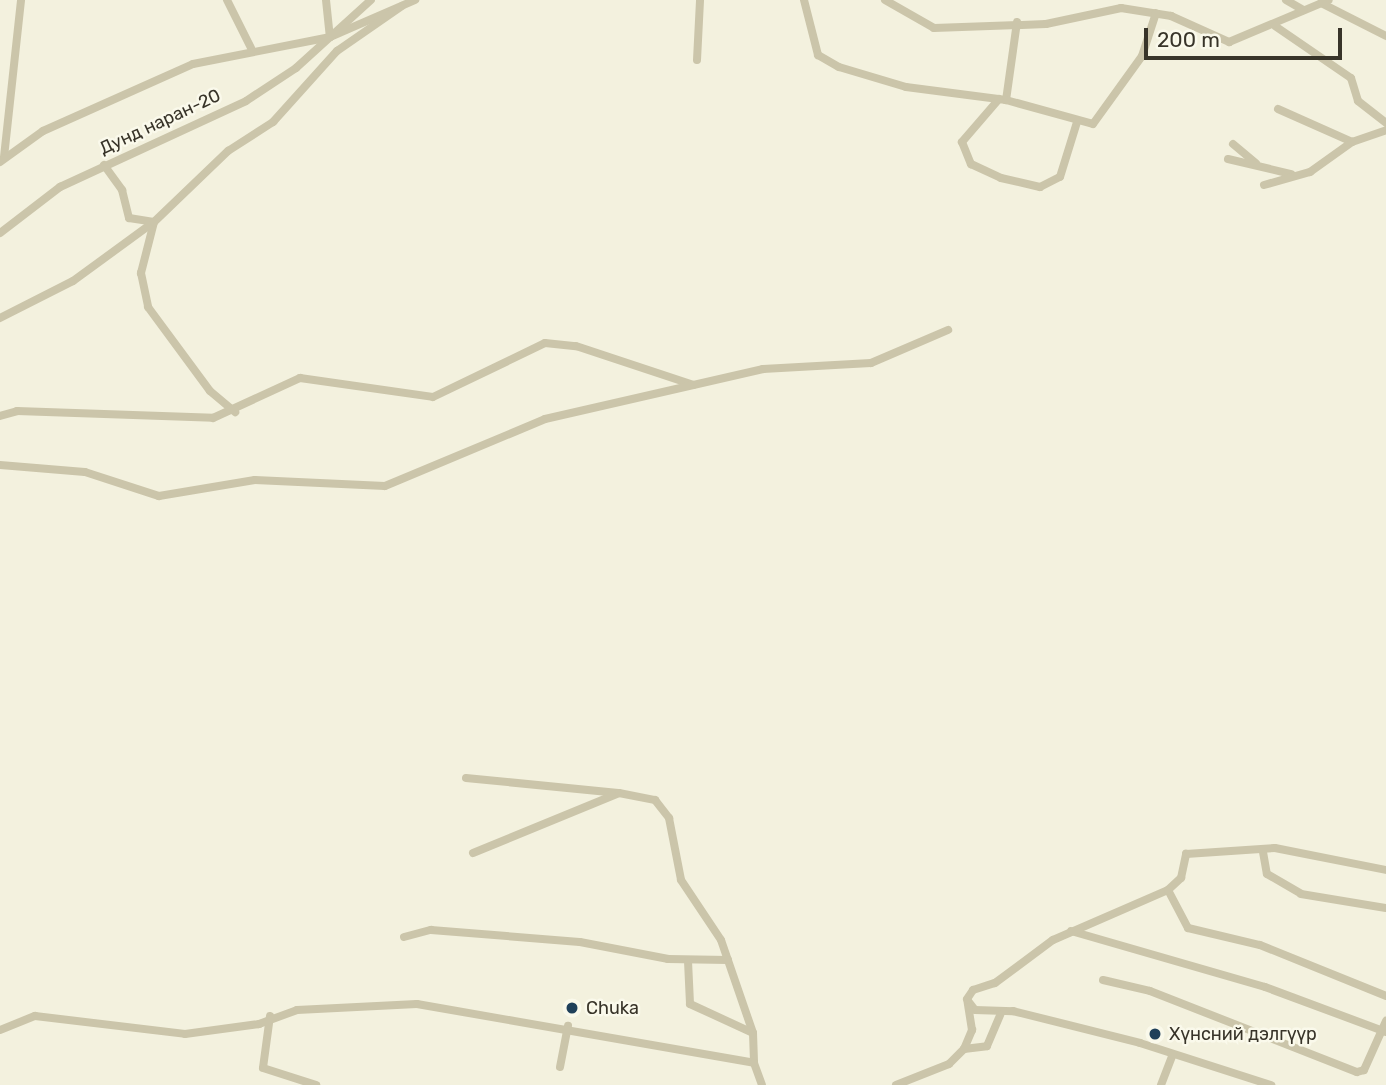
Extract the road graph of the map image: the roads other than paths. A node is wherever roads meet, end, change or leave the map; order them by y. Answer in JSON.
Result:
{"nodes":[{"id":1,"x":21,"y":0,"type":"edge"},
{"id":2,"x":228,"y":0,"type":"edge"},
{"id":3,"x":327,"y":0,"type":"edge"},
{"id":4,"x":371,"y":0,"type":"edge"},
{"id":5,"x":415,"y":0,"type":"edge"},
{"id":6,"x":700,"y":0,"type":"edge"},
{"id":7,"x":804,"y":0,"type":"edge"},
{"id":8,"x":885,"y":0,"type":"edge"},
{"id":9,"x":1286,"y":0,"type":"edge"},
{"id":10,"x":1324,"y":2,"type":"edge"},
{"id":11,"x":402,"y":6,"type":"junction"},
{"id":12,"x":1303,"y":10,"type":"junction"},
{"id":13,"x":1156,"y":13,"type":"junction"},
{"id":14,"x":1017,"y":22,"type":"junction"},
{"id":15,"x":1275,"y":26,"type":"junction"},
{"id":16,"x":1386,"y":36,"type":"edge"},
{"id":17,"x":330,"y":37,"type":"junction"},
{"id":18,"x":251,"y":48,"type":"junction"},
{"id":19,"x":697,"y":60,"type":"dead end"},
{"id":20,"x":1002,"y":100,"type":"junction"},
{"id":21,"x":1278,"y":109,"type":"dead end"},
{"id":22,"x":1077,"y":121,"type":"junction"},
{"id":23,"x":1386,"y":122,"type":"edge"},
{"id":24,"x":1386,"y":130,"type":"edge"},
{"id":25,"x":1352,"y":142,"type":"junction"},
{"id":26,"x":1233,"y":144,"type":"dead end"},
{"id":27,"x":2,"y":159,"type":"edge"},
{"id":28,"x":1228,"y":159,"type":"dead end"},
{"id":29,"x":104,"y":165,"type":"junction"},
{"id":30,"x":1262,"y":167,"type":"junction"},
{"id":31,"x":1293,"y":174,"type":"junction"},
{"id":32,"x":1264,"y":184,"type":"dead end"},
{"id":33,"x":154,"y":222,"type":"junction"},
{"id":34,"x":0,"y":233,"type":"edge"},
{"id":35,"x":0,"y":318,"type":"edge"},
{"id":36,"x":947,"y":330,"type":"dead end"},
{"id":37,"x":697,"y":385,"type":"junction"},
{"id":38,"x":235,"y":412,"type":"junction"},
{"id":39,"x":0,"y":416,"type":"edge"},
{"id":40,"x":0,"y":465,"type":"edge"},
{"id":41,"x":466,"y":778,"type":"dead end"},
{"id":42,"x":619,"y":793,"type":"junction"},
{"id":43,"x":642,"y":794,"type":"dead end"},
{"id":44,"x":1263,"y":852,"type":"junction"},
{"id":45,"x":473,"y":853,"type":"dead end"},
{"id":46,"x":1386,"y":870,"type":"edge"},
{"id":47,"x":1168,"y":890,"type":"junction"},
{"id":48,"x":1386,"y":908,"type":"edge"},
{"id":49,"x":1071,"y":931,"type":"junction"},
{"id":50,"x":404,"y":937,"type":"dead end"},
{"id":51,"x":728,"y":960,"type":"junction"},
{"id":52,"x":688,"y":961,"type":"junction"},
{"id":53,"x":1103,"y":980,"type":"dead end"},
{"id":54,"x":1386,"y":996,"type":"edge"},
{"id":55,"x":967,"y":999,"type":"junction"},
{"id":56,"x":1000,"y":1015,"type":"junction"},
{"id":57,"x":270,"y":1016,"type":"junction"},
{"id":58,"x":1386,"y":1021,"type":"edge"},
{"id":59,"x":568,"y":1026,"type":"junction"},
{"id":60,"x":0,"y":1030,"type":"edge"},
{"id":61,"x":1384,"y":1031,"type":"edge"},
{"id":62,"x":753,"y":1033,"type":"junction"},
{"id":63,"x":964,"y":1049,"type":"junction"},
{"id":64,"x":1173,"y":1054,"type":"junction"},
{"id":65,"x":754,"y":1063,"type":"junction"},
{"id":66,"x":560,"y":1067,"type":"dead end"},
{"id":67,"x":316,"y":1085,"type":"edge"},
{"id":68,"x":762,"y":1085,"type":"edge"},
{"id":69,"x":896,"y":1085,"type":"edge"},
{"id":70,"x":1161,"y":1085,"type":"edge"},
{"id":71,"x":1271,"y":1085,"type":"edge"}],
"edges":[{"from":1,"to":27,"type":"street"},
{"from":2,"to":18,"type":"street"},
{"from":3,"to":17,"type":"street"},
{"from":4,"to":17,"type":"street","name":"Дунд наран-20"},
{"from":5,"to":11,"type":"street"},
{"from":6,"to":19,"type":"street"},
{"from":7,"to":20,"type":"street"},
{"from":8,"to":14,"type":"street"},
{"from":9,"to":12,"type":"street"},
{"from":10,"to":12,"type":"street"},
{"from":10,"to":16,"type":"street"},
{"from":11,"to":17,"type":"street"},
{"from":11,"to":33,"type":"street"},
{"from":12,"to":15,"type":"street"},
{"from":13,"to":14,"type":"street"},
{"from":13,"to":15,"type":"street"},
{"from":13,"to":22,"type":"street"},
{"from":14,"to":20,"type":"street"},
{"from":15,"to":23,"type":"street"},
{"from":17,"to":18,"type":"street","name":"Дунд наран-20"},
{"from":17,"to":29,"type":"street","name":"Дунд наран-20"},
{"from":18,"to":27,"type":"street","name":"Дунд наран-20"},
{"from":20,"to":22,"type":"street"},
{"from":20,"to":22,"type":"street"},
{"from":21,"to":25,"type":"street"},
{"from":24,"to":25,"type":"street"},
{"from":25,"to":31,"type":"street"},
{"from":26,"to":30,"type":"street"},
{"from":28,"to":30,"type":"street"},
{"from":29,"to":33,"type":"street"},
{"from":29,"to":34,"type":"street","name":"Дунд наран-20"},
{"from":30,"to":31,"type":"street"},
{"from":31,"to":32,"type":"street"},
{"from":33,"to":35,"type":"street"},
{"from":33,"to":38,"type":"street"},
{"from":36,"to":37,"type":"street"},
{"from":37,"to":38,"type":"street"},
{"from":37,"to":40,"type":"street"},
{"from":38,"to":39,"type":"street"},
{"from":41,"to":42,"type":"street"},
{"from":42,"to":43,"type":"street"},
{"from":42,"to":45,"type":"street"},
{"from":42,"to":51,"type":"street"},
{"from":44,"to":46,"type":"street"},
{"from":44,"to":47,"type":"street"},
{"from":44,"to":48,"type":"street"},
{"from":47,"to":49,"type":"street"},
{"from":47,"to":54,"type":"street"},
{"from":49,"to":55,"type":"street"},
{"from":49,"to":61,"type":"street"},
{"from":50,"to":52,"type":"street"},
{"from":51,"to":52,"type":"street"},
{"from":51,"to":62,"type":"street"},
{"from":52,"to":62,"type":"street"},
{"from":53,"to":61,"type":"street"},
{"from":55,"to":56,"type":"street"},
{"from":55,"to":63,"type":"street"},
{"from":56,"to":63,"type":"street"},
{"from":56,"to":64,"type":"street"},
{"from":57,"to":59,"type":"street"},
{"from":57,"to":60,"type":"street"},
{"from":57,"to":67,"type":"street"},
{"from":58,"to":61,"type":"street"},
{"from":59,"to":65,"type":"street"},
{"from":59,"to":66,"type":"street"},
{"from":62,"to":65,"type":"street"},
{"from":63,"to":69,"type":"street"},
{"from":64,"to":70,"type":"street"},
{"from":64,"to":71,"type":"street"},
{"from":65,"to":68,"type":"street"}]}
